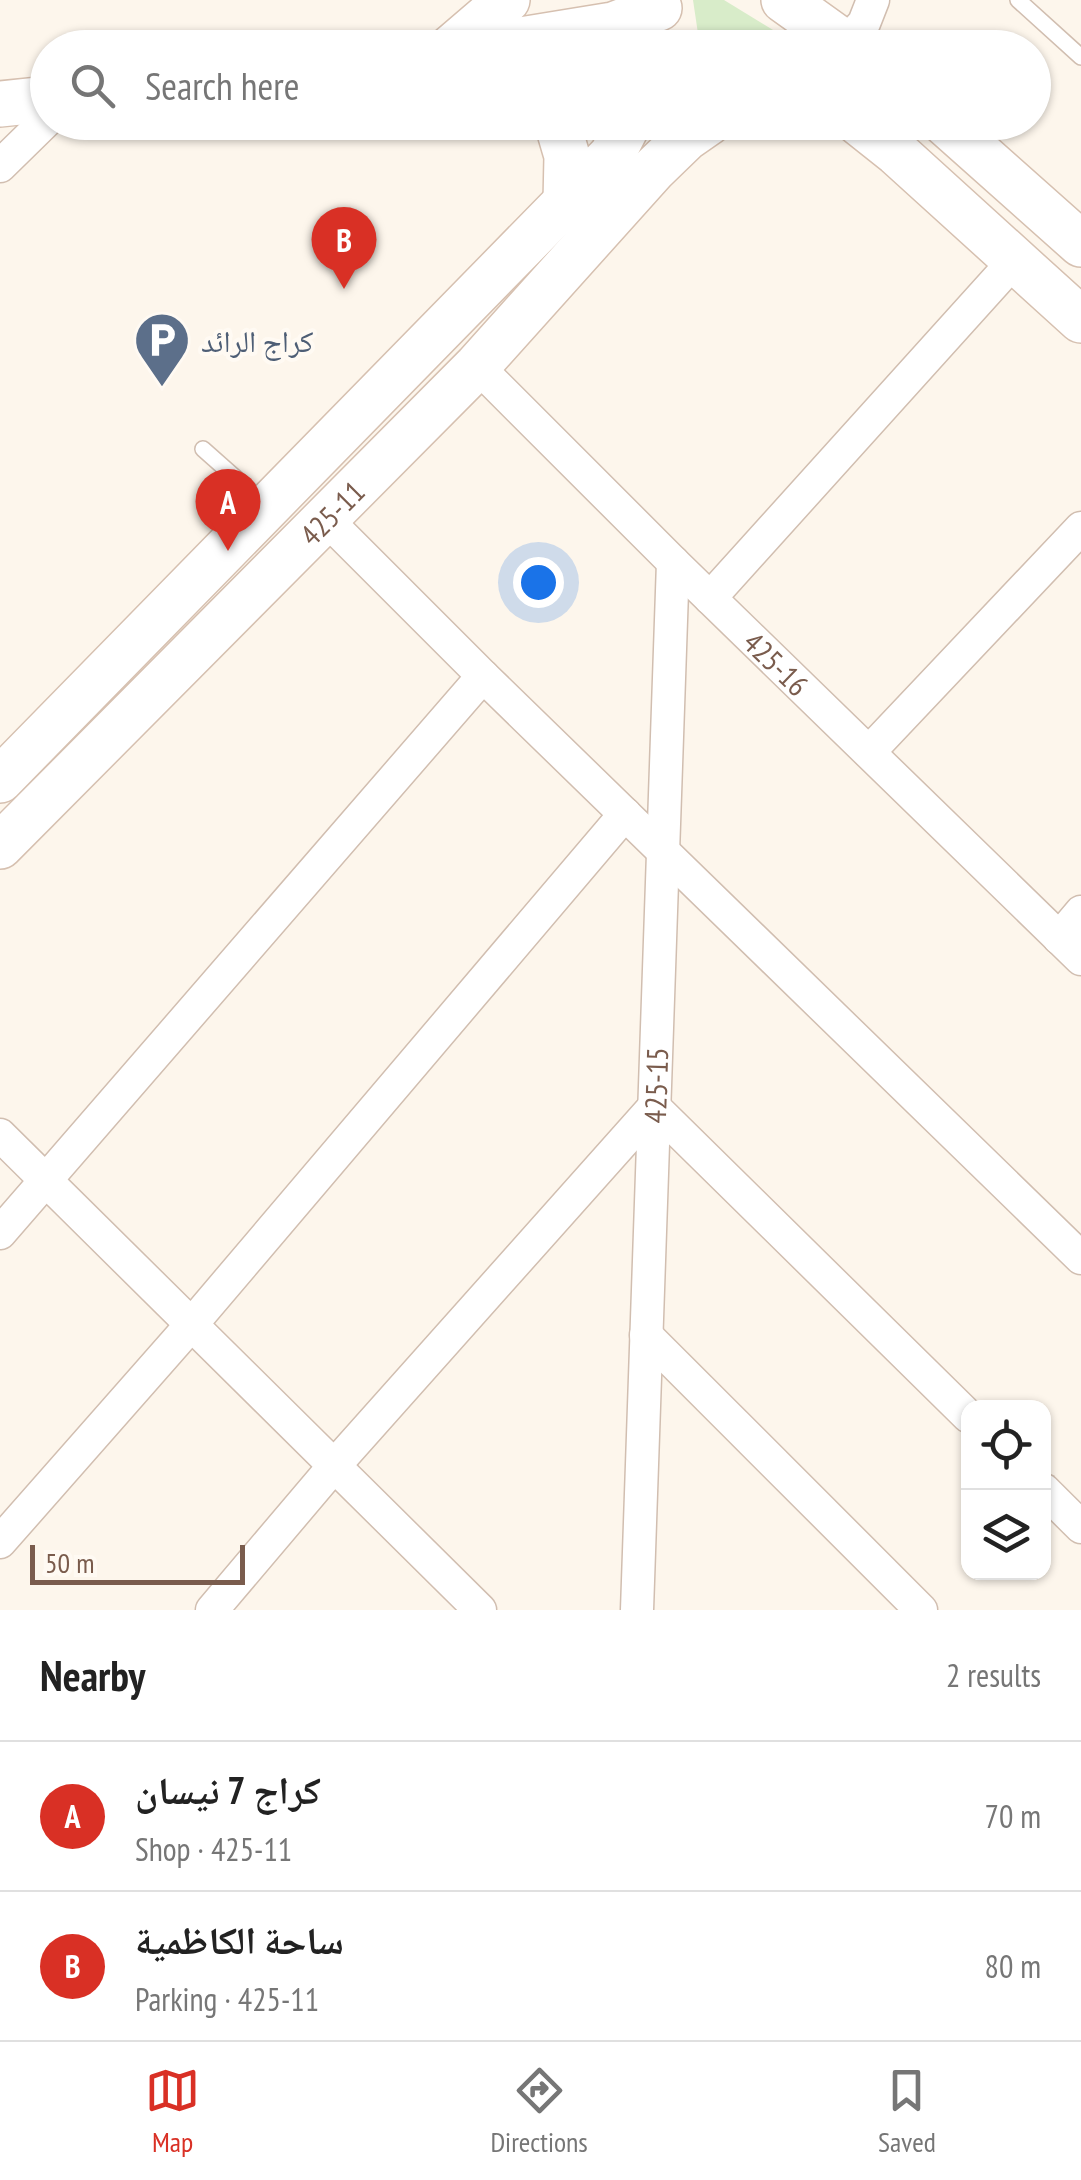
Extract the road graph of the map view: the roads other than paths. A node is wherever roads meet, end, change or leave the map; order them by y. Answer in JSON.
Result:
{"nodes":[{"id":1,"x":507,"y":0,"type":"edge"},
{"id":2,"x":784,"y":0,"type":"edge"},
{"id":3,"x":874,"y":0,"type":"edge"},
{"id":4,"x":1018,"y":0,"type":"edge"},
{"id":5,"x":662,"y":18,"type":"edge"},
{"id":6,"x":611,"y":24,"type":"edge"},
{"id":7,"x":472,"y":30,"type":"edge"},
{"id":8,"x":575,"y":30,"type":"edge"},
{"id":9,"x":827,"y":30,"type":"edge"},
{"id":10,"x":859,"y":30,"type":"edge"},
{"id":11,"x":1081,"y":57,"type":"edge"},
{"id":12,"x":30,"y":101,"type":"edge"},
{"id":13,"x":0,"y":104,"type":"edge"},
{"id":14,"x":30,"y":137,"type":"edge"},
{"id":15,"x":562,"y":140,"type":"edge"},
{"id":16,"x":628,"y":140,"type":"edge"},
{"id":17,"x":646,"y":140,"type":"edge"},
{"id":18,"x":684,"y":140,"type":"edge"},
{"id":19,"x":881,"y":140,"type":"edge"},
{"id":20,"x":964,"y":140,"type":"edge"},
{"id":21,"x":0,"y":166,"type":"edge"},
{"id":22,"x":654,"y":169,"type":"junction"},
{"id":23,"x":566,"y":202,"type":"junction"},
{"id":24,"x":1081,"y":244,"type":"edge"},
{"id":25,"x":1015,"y":260,"type":"junction"},
{"id":26,"x":1081,"y":320,"type":"edge"},
{"id":27,"x":477,"y":366,"type":"junction"},
{"id":28,"x":203,"y":449,"type":"dead end"},
{"id":29,"x":268,"y":507,"type":"junction"},
{"id":30,"x":326,"y":519,"type":"junction"},
{"id":31,"x":1081,"y":528,"type":"edge"},
{"id":32,"x":673,"y":562,"type":"junction"},
{"id":33,"x":710,"y":598,"type":"junction"},
{"id":34,"x":483,"y":676,"type":"junction"},
{"id":35,"x":869,"y":752,"type":"junction"},
{"id":36,"x":0,"y":780,"type":"edge"},
{"id":37,"x":625,"y":814,"type":"junction"},
{"id":38,"x":0,"y":846,"type":"edge"},
{"id":39,"x":663,"y":851,"type":"junction"},
{"id":40,"x":1081,"y":912,"type":"edge"},
{"id":41,"x":1070,"y":948,"type":"edge"},
{"id":42,"x":654,"y":1108,"type":"junction"},
{"id":43,"x":0,"y":1135,"type":"edge"},
{"id":44,"x":46,"y":1181,"type":"junction"},
{"id":45,"x":0,"y":1234,"type":"edge"},
{"id":46,"x":1081,"y":1258,"type":"edge"},
{"id":47,"x":191,"y":1325,"type":"junction"},
{"id":48,"x":646,"y":1334,"type":"junction"},
{"id":49,"x":961,"y":1409,"type":"edge"},
{"id":50,"x":334,"y":1466,"type":"junction"},
{"id":51,"x":1051,"y":1497,"type":"edge"},
{"id":52,"x":1081,"y":1527,"type":"edge"},
{"id":53,"x":0,"y":1542,"type":"edge"},
{"id":54,"x":212,"y":1610,"type":"edge"},
{"id":55,"x":480,"y":1610,"type":"edge"},
{"id":56,"x":637,"y":1610,"type":"edge"},
{"id":57,"x":921,"y":1610,"type":"edge"}],
"edges":[{"from":1,"to":7,"type":"street"},
{"from":2,"to":9,"type":"street"},
{"from":3,"to":10,"type":"street"},
{"from":4,"to":11,"type":"lane"},
{"from":5,"to":6,"type":"street"},
{"from":6,"to":8,"type":"street"},
{"from":12,"to":13,"type":"street"},
{"from":14,"to":21,"type":"street"},
{"from":15,"to":23,"type":"street"},
{"from":16,"to":23,"type":"street","name":"425-11"},
{"from":17,"to":22,"type":"street","name":"425-11"},
{"from":18,"to":22,"type":"street","name":"425-11"},
{"from":19,"to":25,"type":"street"},
{"from":20,"to":24,"type":"street"},
{"from":22,"to":27,"type":"street","name":"425-11"},
{"from":23,"to":29,"type":"street","name":"425-11"},
{"from":25,"to":26,"type":"street"},
{"from":25,"to":33,"type":"street"},
{"from":27,"to":30,"type":"street","name":"425-11"},
{"from":27,"to":32,"type":"street","name":"425-16"},
{"from":28,"to":29,"type":"lane"},
{"from":29,"to":36,"type":"street","name":"425-11"},
{"from":30,"to":34,"type":"street"},
{"from":30,"to":38,"type":"street","name":"425-11"},
{"from":31,"to":35,"type":"street"},
{"from":32,"to":33,"type":"street","name":"425-16"},
{"from":32,"to":39,"type":"street","name":"425-15"},
{"from":33,"to":35,"type":"street","name":"425-16"},
{"from":34,"to":37,"type":"street"},
{"from":34,"to":44,"type":"street"},
{"from":35,"to":41,"type":"street","name":"425-16"},
{"from":37,"to":39,"type":"street"},
{"from":37,"to":47,"type":"street"},
{"from":39,"to":42,"type":"street","name":"425-15"},
{"from":39,"to":46,"type":"street"},
{"from":40,"to":41,"type":"street"},
{"from":42,"to":48,"type":"street","name":"425-15"},
{"from":42,"to":49,"type":"street"},
{"from":42,"to":50,"type":"street"},
{"from":43,"to":44,"type":"street"},
{"from":44,"to":45,"type":"street"},
{"from":44,"to":47,"type":"street"},
{"from":47,"to":50,"type":"street"},
{"from":47,"to":53,"type":"street"},
{"from":48,"to":56,"type":"street","name":"425-15"},
{"from":48,"to":57,"type":"street"},
{"from":50,"to":54,"type":"street"},
{"from":50,"to":55,"type":"street"},
{"from":51,"to":52,"type":"street"}]}
